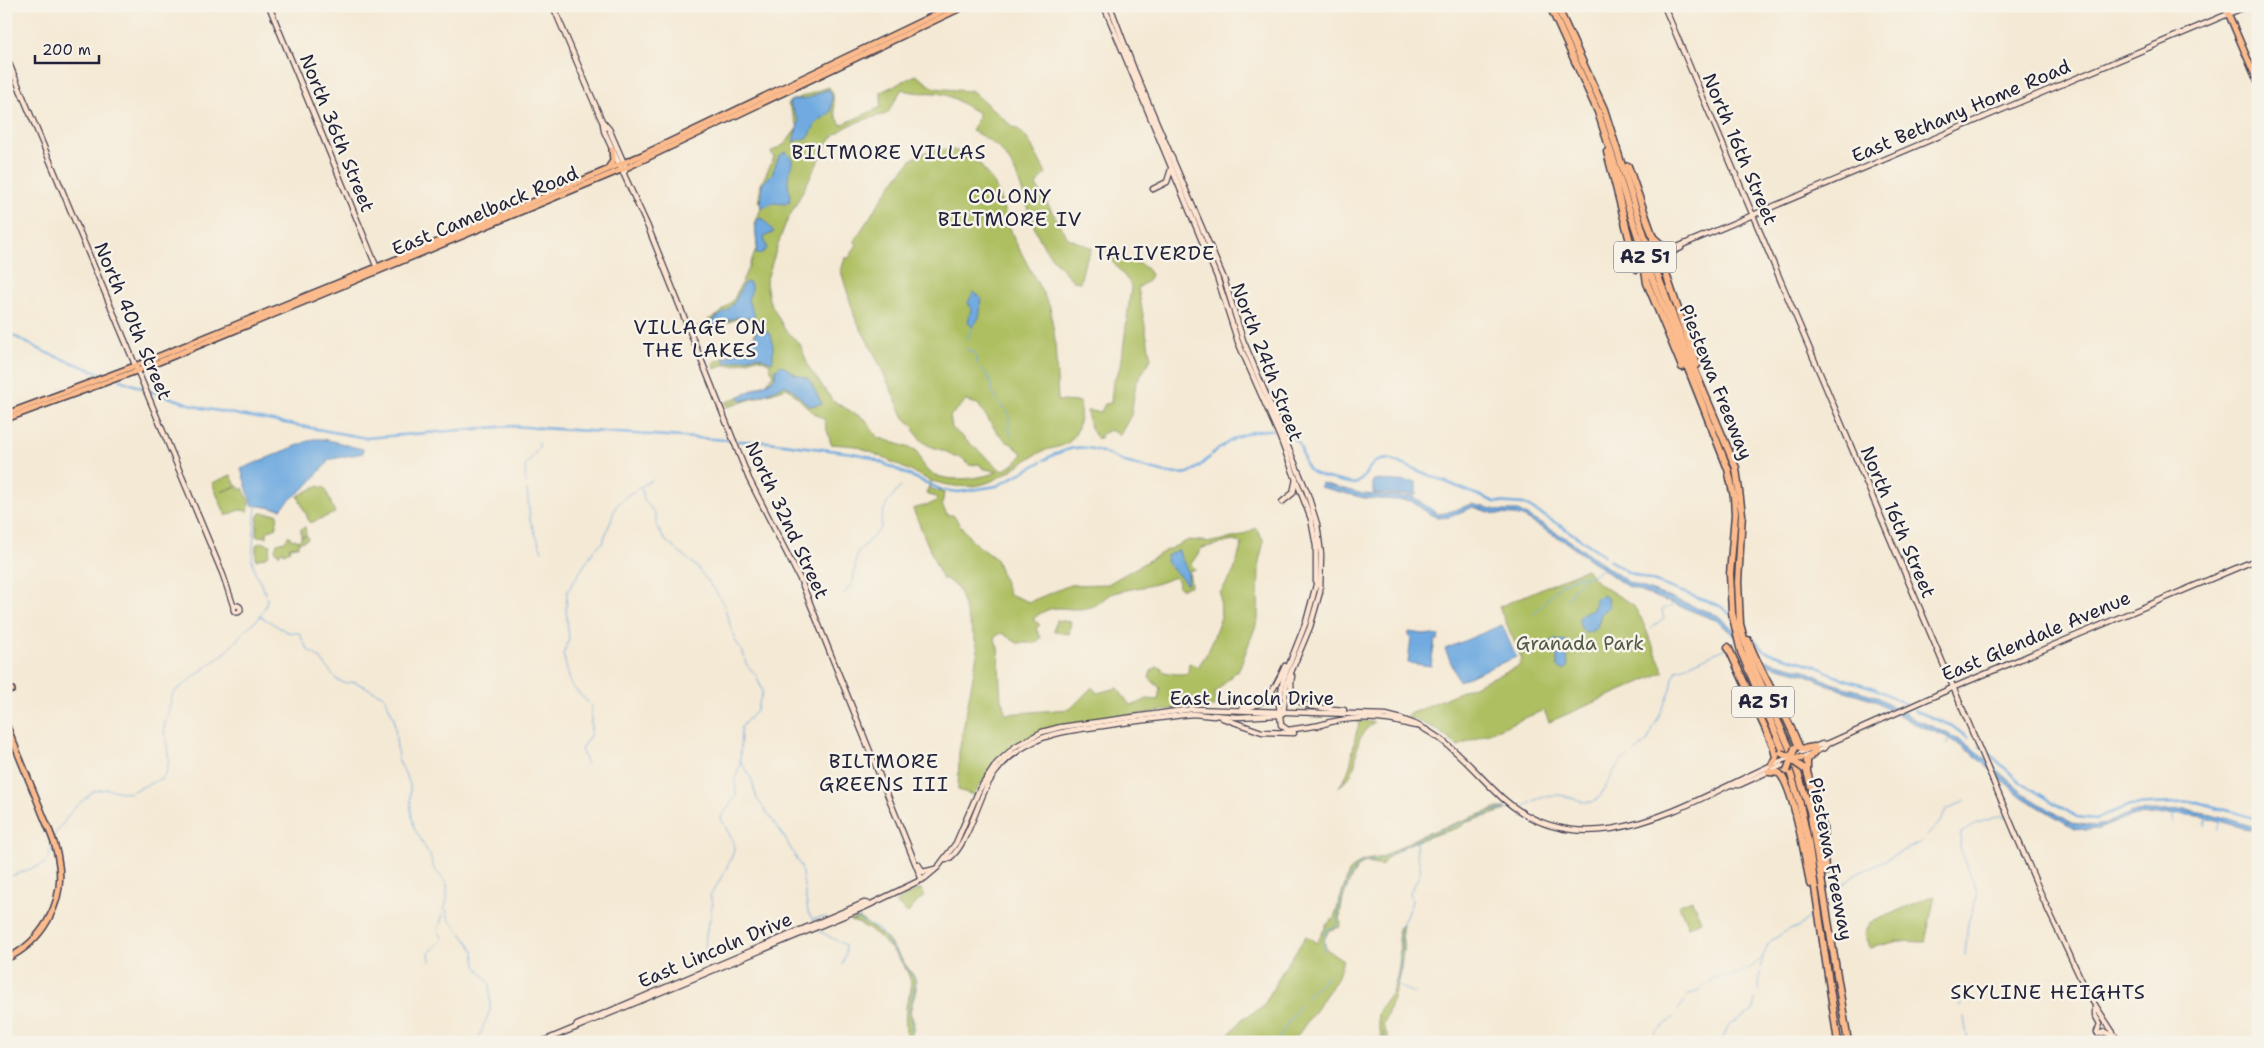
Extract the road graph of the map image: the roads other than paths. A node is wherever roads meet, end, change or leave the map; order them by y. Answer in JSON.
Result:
{"nodes":[{"id":1,"x":269,"y":6,"type":"edge"},
{"id":2,"x":553,"y":6,"type":"edge"},
{"id":3,"x":953,"y":6,"type":"edge"},
{"id":4,"x":965,"y":6,"type":"edge"},
{"id":5,"x":1107,"y":6,"type":"edge"},
{"id":6,"x":1546,"y":6,"type":"edge"},
{"id":7,"x":1550,"y":6,"type":"edge"},
{"id":8,"x":1557,"y":6,"type":"edge"},
{"id":9,"x":1561,"y":6,"type":"edge"},
{"id":10,"x":1664,"y":6,"type":"edge"},
{"id":11,"x":2225,"y":6,"type":"edge"},
{"id":12,"x":2247,"y":6,"type":"edge"},
{"id":13,"x":2228,"y":14,"type":"junction"},
{"id":14,"x":1562,"y":34,"type":"junction"},
{"id":15,"x":900,"y":35,"type":"junction"},
{"id":16,"x":6,"y":56,"type":"edge"},
{"id":17,"x":1584,"y":63,"type":"junction"},
{"id":18,"x":2258,"y":83,"type":"edge"},
{"id":19,"x":1598,"y":104,"type":"junction"},
{"id":20,"x":604,"y":124,"type":"junction"},
{"id":21,"x":612,"y":150,"type":"junction"},
{"id":22,"x":622,"y":168,"type":"junction"},
{"id":23,"x":1171,"y":168,"type":"junction"},
{"id":24,"x":604,"y":171,"type":"junction"},
{"id":25,"x":596,"y":178,"type":"junction"},
{"id":26,"x":1153,"y":190,"type":"dead end"},
{"id":27,"x":1751,"y":216,"type":"junction"},
{"id":28,"x":1653,"y":237,"type":"junction"},
{"id":29,"x":1631,"y":244,"type":"junction"},
{"id":30,"x":1207,"y":245,"type":"junction"},
{"id":31,"x":1672,"y":250,"type":"junction"},
{"id":32,"x":1649,"y":260,"type":"junction"},
{"id":33,"x":378,"y":269,"type":"junction"},
{"id":34,"x":1666,"y":274,"type":"junction"},
{"id":35,"x":137,"y":368,"type":"junction"},
{"id":36,"x":113,"y":377,"type":"junction"},
{"id":37,"x":1705,"y":404,"type":"junction"},
{"id":38,"x":6,"y":414,"type":"edge"},
{"id":39,"x":6,"y":419,"type":"edge"},
{"id":40,"x":1281,"y":436,"type":"junction"},
{"id":41,"x":1296,"y":478,"type":"junction"},
{"id":42,"x":1282,"y":502,"type":"dead end"},
{"id":43,"x":2258,"y":559,"type":"edge"},
{"id":44,"x":1316,"y":581,"type":"junction"},
{"id":45,"x":1317,"y":603,"type":"junction"},
{"id":46,"x":236,"y":607,"type":"dead end"},
{"id":47,"x":1311,"y":608,"type":"junction"},
{"id":48,"x":1737,"y":613,"type":"junction"},
{"id":49,"x":1728,"y":646,"type":"dead end"},
{"id":50,"x":1296,"y":647,"type":"junction"},
{"id":51,"x":1738,"y":651,"type":"junction"},
{"id":52,"x":1297,"y":658,"type":"junction"},
{"id":53,"x":1952,"y":688,"type":"junction"},
{"id":54,"x":1214,"y":709,"type":"junction"},
{"id":55,"x":1757,"y":710,"type":"junction"},
{"id":56,"x":1280,"y":713,"type":"junction"},
{"id":57,"x":1352,"y":713,"type":"junction"},
{"id":58,"x":1213,"y":715,"type":"junction"},
{"id":59,"x":6,"y":724,"type":"edge"},
{"id":60,"x":1098,"y":724,"type":"junction"},
{"id":61,"x":1321,"y":725,"type":"junction"},
{"id":62,"x":1418,"y":726,"type":"junction"},
{"id":63,"x":1074,"y":728,"type":"junction"},
{"id":64,"x":1795,"y":739,"type":"junction"},
{"id":65,"x":1773,"y":745,"type":"junction"},
{"id":66,"x":1814,"y":749,"type":"junction"},
{"id":67,"x":1799,"y":753,"type":"junction"},
{"id":68,"x":1789,"y":761,"type":"junction"},
{"id":69,"x":1771,"y":768,"type":"junction"},
{"id":70,"x":1805,"y":770,"type":"junction"},
{"id":71,"x":1785,"y":782,"type":"junction"},
{"id":72,"x":912,"y":857,"type":"junction"},
{"id":73,"x":945,"y":860,"type":"junction"},
{"id":74,"x":936,"y":869,"type":"junction"},
{"id":75,"x":922,"y":880,"type":"junction"},
{"id":76,"x":1831,"y":935,"type":"junction"},
{"id":77,"x":1823,"y":939,"type":"junction"},
{"id":78,"x":6,"y":959,"type":"edge"},
{"id":79,"x":2095,"y":1007,"type":"junction"},
{"id":80,"x":2119,"y":1041,"type":"edge"},
{"id":81,"x":541,"y":1042,"type":"edge"},
{"id":82,"x":1838,"y":1042,"type":"edge"},
{"id":83,"x":1848,"y":1042,"type":"edge"}],
"edges":[{"from":1,"to":33,"type":"main road","name":"North 36th Street"},
{"from":2,"to":20,"type":"main road","name":"North 32nd Street"},
{"from":3,"to":15,"type":"main road","name":"East Camelback Road"},
{"from":4,"to":15,"type":"main road","name":"East Camelback Road"},
{"from":5,"to":23,"type":"main road","name":"North 24th Street"},
{"from":5,"to":30,"type":"main road","name":"North 24th Street"},
{"from":6,"to":14,"type":"highway"},
{"from":7,"to":14,"type":"highway","name":"Piestewa Freeway","number":"AZ 51"},
{"from":8,"to":17,"type":"highway","name":"Piestewa Freeway","number":"AZ 51"},
{"from":9,"to":17,"type":"highway"},
{"from":10,"to":27,"type":"main road","name":"North 16th Street"},
{"from":11,"to":13,"type":"main road"},
{"from":12,"to":13,"type":"main road","name":"East Bethany Home Road"},
{"from":13,"to":18,"type":"main road"},
{"from":13,"to":27,"type":"main road","name":"East Bethany Home Road"},
{"from":14,"to":19,"type":"highway","name":"Piestewa Freeway","number":"AZ 51"},
{"from":15,"to":22,"type":"main road","name":"East Camelback Road"},
{"from":16,"to":35,"type":"main road","name":"North 40th Street"},
{"from":17,"to":19,"type":"highway","name":"Piestewa Freeway","number":"AZ 51"},
{"from":19,"to":28,"type":"highway"},
{"from":19,"to":29,"type":"highway"},
{"from":19,"to":37,"type":"highway","name":"Piestewa Freeway","number":"AZ 51"},
{"from":20,"to":21,"type":"main road","name":"North 32nd Street"},
{"from":20,"to":22,"type":"main road","name":"North 32nd Street"},
{"from":21,"to":22,"type":"main road","name":"North 32nd Street"},
{"from":21,"to":24,"type":"main road"},
{"from":22,"to":24,"type":"main road","name":"East Camelback Road"},
{"from":22,"to":25,"type":"main road","name":"East Camelback Road"},
{"from":22,"to":72,"type":"main road","name":"North 32nd Street"},
{"from":23,"to":26,"type":"main road"},
{"from":23,"to":30,"type":"main road","name":"North 24th Street"},
{"from":24,"to":25,"type":"main road","name":"East Camelback Road"},
{"from":25,"to":33,"type":"main road","name":"East Camelback Road"},
{"from":27,"to":31,"type":"main road","name":"East Bethany Home Road"},
{"from":27,"to":53,"type":"main road","name":"North 16th Street"},
{"from":28,"to":31,"type":"highway"},
{"from":28,"to":32,"type":"highway"},
{"from":29,"to":32,"type":"highway"},
{"from":29,"to":32,"type":"highway"},
{"from":30,"to":40,"type":"main road","name":"North 24th Street"},
{"from":31,"to":32,"type":"main road","name":"East Bethany Home Road"},
{"from":31,"to":34,"type":"highway"},
{"from":32,"to":34,"type":"highway"},
{"from":32,"to":37,"type":"highway"},
{"from":33,"to":35,"type":"main road","name":"East Camelback Road"},
{"from":34,"to":37,"type":"highway"},
{"from":35,"to":36,"type":"main road","name":"East Camelback Road"},
{"from":35,"to":36,"type":"main road","name":"East Camelback Road"},
{"from":35,"to":46,"type":"main road","name":"North 40th Street"},
{"from":36,"to":38,"type":"main road","name":"East Camelback Road"},
{"from":36,"to":39,"type":"main road","name":"East Camelback Road"},
{"from":37,"to":48,"type":"highway","name":"Piestewa Freeway","number":"AZ 51"},
{"from":37,"to":48,"type":"highway","name":"Piestewa Freeway","number":"AZ 51"},
{"from":40,"to":41,"type":"main road","name":"North 24th Street"},
{"from":40,"to":45,"type":"main road","name":"North 24th Street"},
{"from":41,"to":42,"type":"main road"},
{"from":41,"to":44,"type":"main road","name":"North 24th Street"},
{"from":43,"to":53,"type":"main road","name":"East Glendale Avenue"},
{"from":44,"to":45,"type":"main road"},
{"from":44,"to":47,"type":"main road","name":"North 24th Street"},
{"from":45,"to":47,"type":"main road"},
{"from":45,"to":52,"type":"main road","name":"North 24th Street"},
{"from":47,"to":50,"type":"main road","name":"North 24th Street"},
{"from":48,"to":51,"type":"highway"},
{"from":48,"to":64,"type":"highway"},
{"from":48,"to":76,"type":"highway","name":"Piestewa Freeway","number":"AZ 51"},
{"from":49,"to":55,"type":"highway"},
{"from":50,"to":54,"type":"main road"},
{"from":50,"to":56,"type":"main road","name":"North 24th Street"},
{"from":51,"to":55,"type":"highway"},
{"from":51,"to":77,"type":"highway","name":"Piestewa Freeway","number":"AZ 51"},
{"from":52,"to":56,"type":"main road","name":"North 24th Street"},
{"from":52,"to":57,"type":"main road"},
{"from":53,"to":66,"type":"main road","name":"East Glendale Avenue"},
{"from":53,"to":79,"type":"main road","name":"North 16th Street"},
{"from":54,"to":56,"type":"main road","name":"East Lincoln Drive"},
{"from":54,"to":60,"type":"main road","name":"East Lincoln Drive"},
{"from":55,"to":65,"type":"highway"},
{"from":56,"to":57,"type":"main road","name":"East Lincoln Drive"},
{"from":56,"to":58,"type":"main road"},
{"from":56,"to":61,"type":"main road"},
{"from":57,"to":62,"type":"main road","name":"East Lincoln Drive"},
{"from":58,"to":60,"type":"main road","name":"East Lincoln Drive"},
{"from":58,"to":61,"type":"main road","name":"East Lincoln Drive"},
{"from":59,"to":78,"type":"main road"},
{"from":60,"to":63,"type":"main road","name":"East Lincoln Drive"},
{"from":61,"to":62,"type":"main road","name":"East Lincoln Drive"},
{"from":62,"to":69,"type":"main road","name":"East Lincoln Drive"},
{"from":63,"to":73,"type":"main road","name":"East Lincoln Drive"},
{"from":63,"to":73,"type":"main road","name":"East Lincoln Drive"},
{"from":64,"to":66,"type":"highway"},
{"from":64,"to":67,"type":"highway"},
{"from":65,"to":68,"type":"highway","bridge":true},
{"from":65,"to":69,"type":"highway"},
{"from":66,"to":67,"type":"main road","name":"East Glendale Avenue"},
{"from":66,"to":70,"type":"highway"},
{"from":67,"to":68,"type":"highway","bridge":true},
{"from":67,"to":68,"type":"highway","bridge":true},
{"from":68,"to":69,"type":"main road"},
{"from":68,"to":70,"type":"highway","bridge":true},
{"from":68,"to":71,"type":"highway"},
{"from":69,"to":71,"type":"highway"},
{"from":70,"to":76,"type":"highway"},
{"from":71,"to":77,"type":"highway"},
{"from":72,"to":74,"type":"main road"},
{"from":72,"to":75,"type":"main road","name":"North 32nd Street"},
{"from":73,"to":74,"type":"main road","name":"East Lincoln Drive"},
{"from":74,"to":75,"type":"main road","name":"East Lincoln Drive"},
{"from":75,"to":81,"type":"main road","name":"East Lincoln Drive"},
{"from":76,"to":83,"type":"highway","name":"Piestewa Freeway","number":"AZ 51"},
{"from":77,"to":82,"type":"highway","name":"Piestewa Freeway","number":"AZ 51"},
{"from":79,"to":80,"type":"main road","name":"North 16th Street"},
{"from":79,"to":80,"type":"main road"}]}
